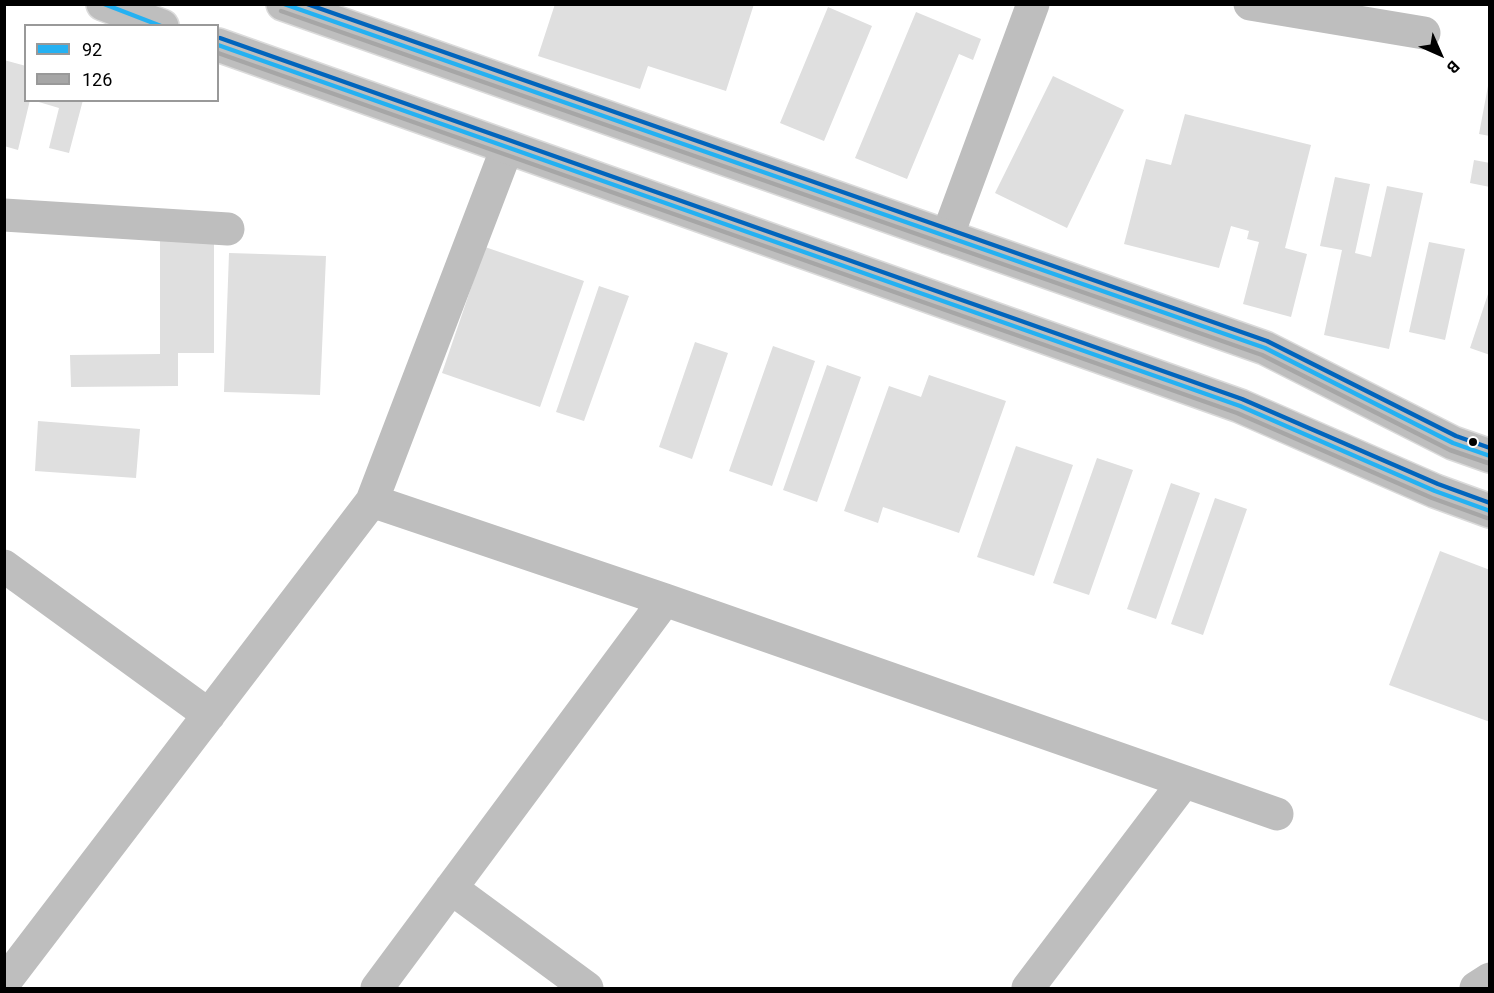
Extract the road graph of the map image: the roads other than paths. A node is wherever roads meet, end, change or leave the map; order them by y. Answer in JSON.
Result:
{"nodes":[{"id":1,"x":103,"y":4,"type":"edge"},
{"id":2,"x":283,"y":4,"type":"edge"},
{"id":3,"x":1033,"y":4,"type":"edge"},
{"id":4,"x":1250,"y":4,"type":"edge"},
{"id":5,"x":157,"y":24,"type":"edge"},
{"id":6,"x":1424,"y":33,"type":"dead end"},
{"id":7,"x":219,"y":45,"type":"edge"},
{"id":8,"x":507,"y":148,"type":"junction"},
{"id":9,"x":4,"y":216,"type":"edge"},
{"id":10,"x":228,"y":229,"type":"dead end"},
{"id":11,"x":947,"y":237,"type":"junction"},
{"id":12,"x":1490,"y":456,"type":"edge"},
{"id":13,"x":372,"y":501,"type":"junction"},
{"id":14,"x":1490,"y":511,"type":"edge"},
{"id":15,"x":4,"y":566,"type":"edge"},
{"id":16,"x":665,"y":600,"type":"junction"},
{"id":17,"x":209,"y":715,"type":"junction"},
{"id":18,"x":1184,"y":782,"type":"junction"},
{"id":19,"x":1277,"y":814,"type":"dead end"},
{"id":20,"x":451,"y":888,"type":"junction"},
{"id":21,"x":13,"y":978,"type":"edge"},
{"id":22,"x":1490,"y":979,"type":"edge"},
{"id":23,"x":377,"y":988,"type":"edge"},
{"id":24,"x":587,"y":988,"type":"edge"},
{"id":25,"x":1028,"y":988,"type":"edge"},
{"id":26,"x":1476,"y":988,"type":"edge"}],
"edges":[{"from":1,"to":5,"type":"main road"},
{"from":2,"to":11,"type":"main road"},
{"from":3,"to":11,"type":"main road"},
{"from":4,"to":6,"type":"main road"},
{"from":7,"to":8,"type":"main road"},
{"from":8,"to":13,"type":"main road"},
{"from":8,"to":14,"type":"main road"},
{"from":9,"to":10,"type":"main road"},
{"from":11,"to":12,"type":"main road"},
{"from":13,"to":16,"type":"main road"},
{"from":13,"to":17,"type":"main road"},
{"from":15,"to":17,"type":"main road"},
{"from":16,"to":18,"type":"main road"},
{"from":16,"to":20,"type":"main road"},
{"from":17,"to":21,"type":"main road"},
{"from":18,"to":19,"type":"main road"},
{"from":18,"to":25,"type":"main road"},
{"from":20,"to":23,"type":"main road"},
{"from":20,"to":24,"type":"main road"},
{"from":22,"to":26,"type":"main road"}]}
